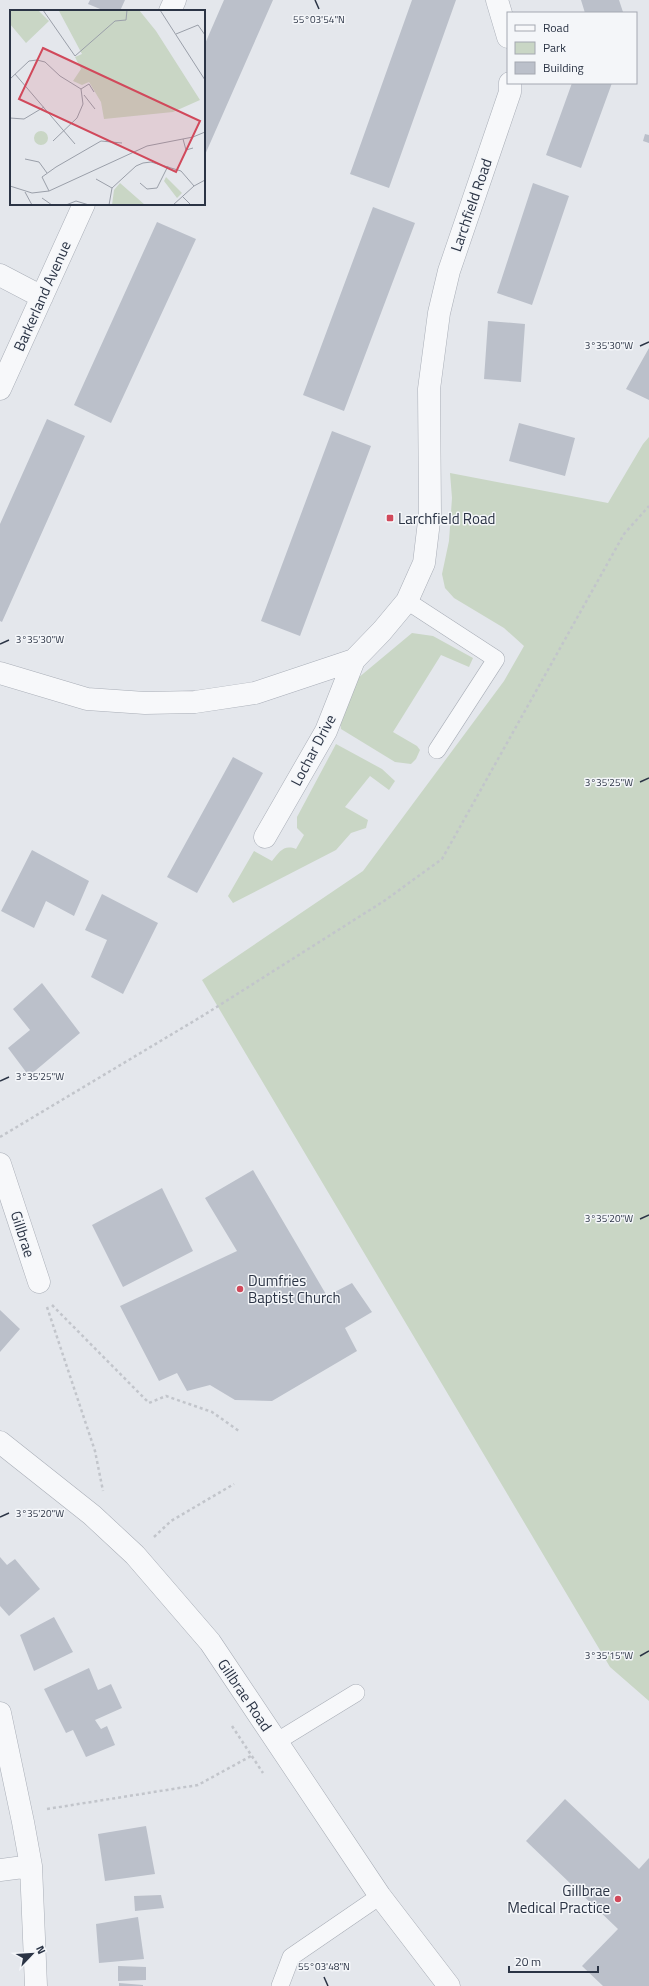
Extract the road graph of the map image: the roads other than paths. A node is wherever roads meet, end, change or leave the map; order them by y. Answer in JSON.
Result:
{"nodes":[{"id":1,"x":175,"y":0,"type":"edge"},
{"id":2,"x":497,"y":0,"type":"edge"},
{"id":3,"x":170,"y":10,"type":"edge"},
{"id":4,"x":507,"y":34,"type":"edge"},
{"id":5,"x":510,"y":84,"type":"edge"},
{"id":6,"x":84,"y":205,"type":"edge"},
{"id":7,"x":0,"y":275,"type":"edge"},
{"id":8,"x":42,"y":297,"type":"junction"},
{"id":9,"x":0,"y":389,"type":"edge"},
{"id":10,"x":407,"y":601,"type":"junction"},
{"id":11,"x":354,"y":660,"type":"junction"},
{"id":12,"x":0,"y":673,"type":"edge"},
{"id":13,"x":437,"y":750,"type":"dead end"},
{"id":14,"x":265,"y":837,"type":"dead end"},
{"id":15,"x":0,"y":1164,"type":"edge"},
{"id":16,"x":42,"y":1289,"type":"road end"},
{"id":17,"x":0,"y":1442,"type":"edge"},
{"id":18,"x":356,"y":1692,"type":"dead end"},
{"id":19,"x":0,"y":1713,"type":"edge"},
{"id":20,"x":276,"y":1742,"type":"junction"},
{"id":21,"x":31,"y":1866,"type":"junction"},
{"id":22,"x":0,"y":1870,"type":"edge"},
{"id":23,"x":380,"y":1896,"type":"junction"},
{"id":24,"x":36,"y":1986,"type":"edge"},
{"id":25,"x":280,"y":1986,"type":"edge"},
{"id":26,"x":449,"y":1986,"type":"edge"}],
"edges":[{"from":1,"to":3,"type":"street"},
{"from":2,"to":4,"type":"street"},
{"from":5,"to":10,"type":"street","name":"Larchfield Road"},
{"from":6,"to":8,"type":"street","name":"Barkerland Avenue"},
{"from":7,"to":8,"type":"street"},
{"from":8,"to":9,"type":"street","name":"Barkerland Avenue"},
{"from":10,"to":11,"type":"street","name":"Larchfield Road"},
{"from":10,"to":13,"type":"lane"},
{"from":11,"to":12,"type":"street","name":"Larchfield Road"},
{"from":11,"to":14,"type":"street","name":"Lochar Drive"},
{"from":15,"to":16,"type":"street","name":"Gillbrae"},
{"from":17,"to":20,"type":"street","name":"Gillbrae Road"},
{"from":18,"to":20,"type":"lane"},
{"from":19,"to":21,"type":"street"},
{"from":20,"to":23,"type":"street","name":"Gillbrae Road"},
{"from":21,"to":22,"type":"street"},
{"from":21,"to":24,"type":"street"},
{"from":23,"to":25,"type":"lane"},
{"from":23,"to":26,"type":"street","name":"Gillbrae Road"}]}
